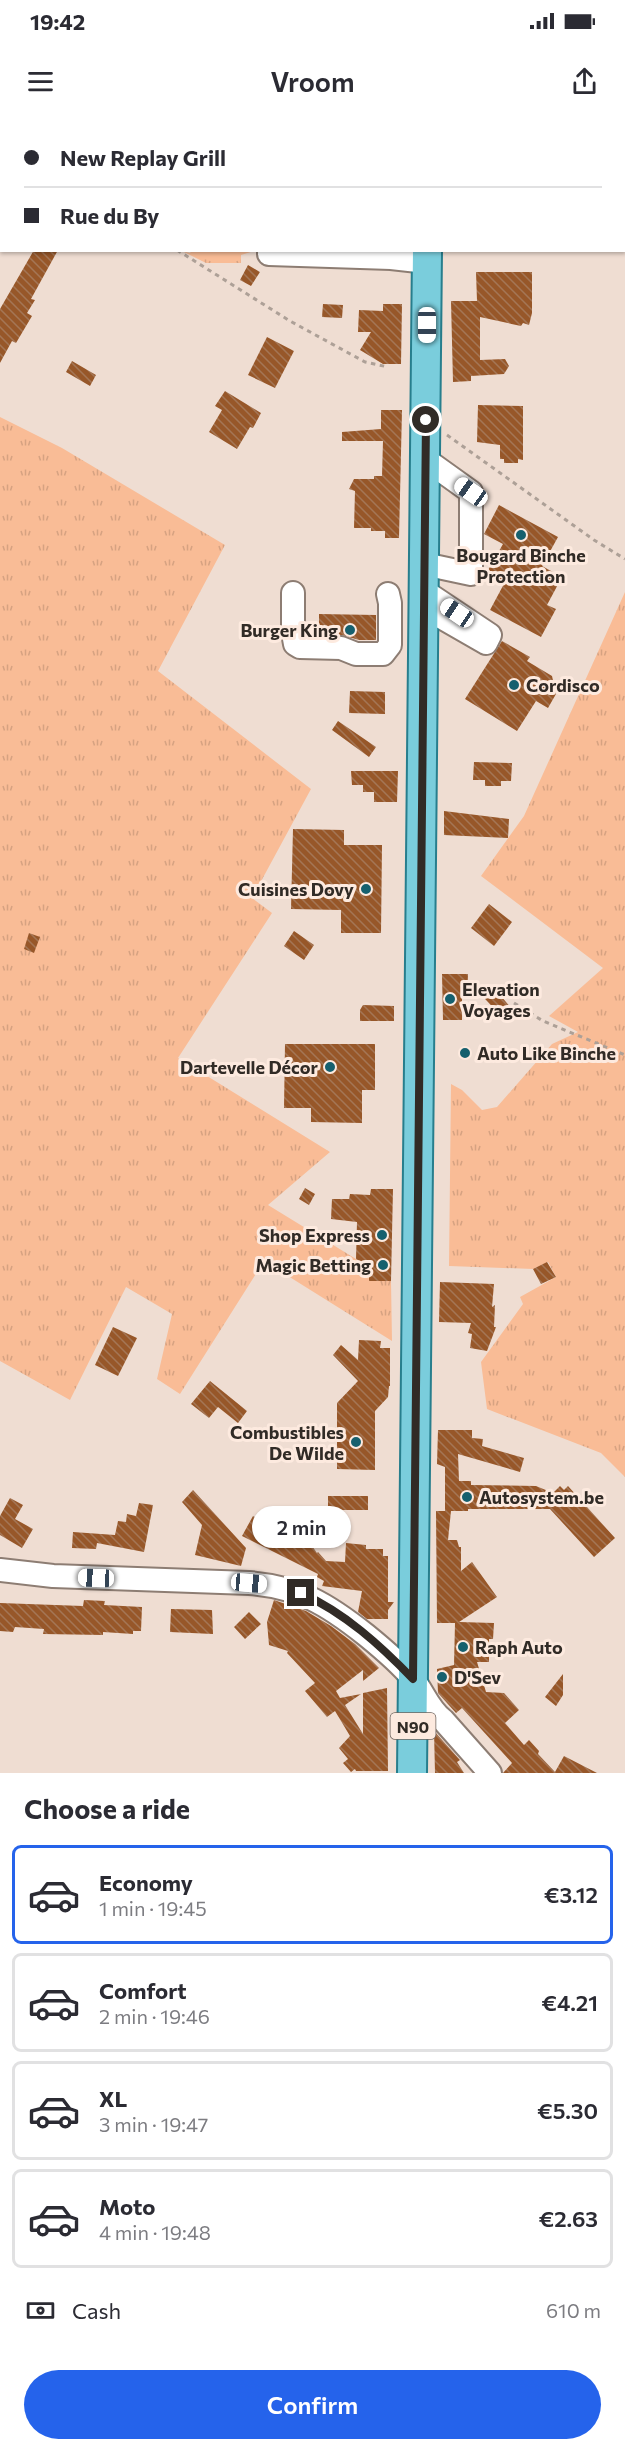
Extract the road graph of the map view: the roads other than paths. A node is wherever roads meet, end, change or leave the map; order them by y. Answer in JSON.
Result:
{"nodes":[{"id":1,"x":269,"y":252,"type":"edge"},
{"id":2,"x":427,"y":256,"type":"edge"},
{"id":3,"x":425,"y":459,"type":"junction"},
{"id":4,"x":424,"y":587,"type":"junction"},
{"id":5,"x":293,"y":594,"type":"dead end"},
{"id":6,"x":388,"y":594,"type":"dead end"},
{"id":7,"x":0,"y":1570,"type":"edge"},
{"id":8,"x":413,"y":1679,"type":"junction"},
{"id":9,"x":412,"y":1773,"type":"edge"},
{"id":10,"x":490,"y":1773,"type":"edge"}],
"edges":[{"from":1,"to":2,"type":"street"},
{"from":2,"to":3,"type":"main road","number":"N90"},
{"from":3,"to":4,"type":"main road","number":"N90"},
{"from":3,"to":4,"type":"street"},
{"from":4,"to":8,"type":"main road","number":"N90"},
{"from":5,"to":6,"type":"street"},
{"from":7,"to":8,"type":"street"},
{"from":8,"to":9,"type":"main road","number":"N90"},
{"from":8,"to":10,"type":"street"}]}
